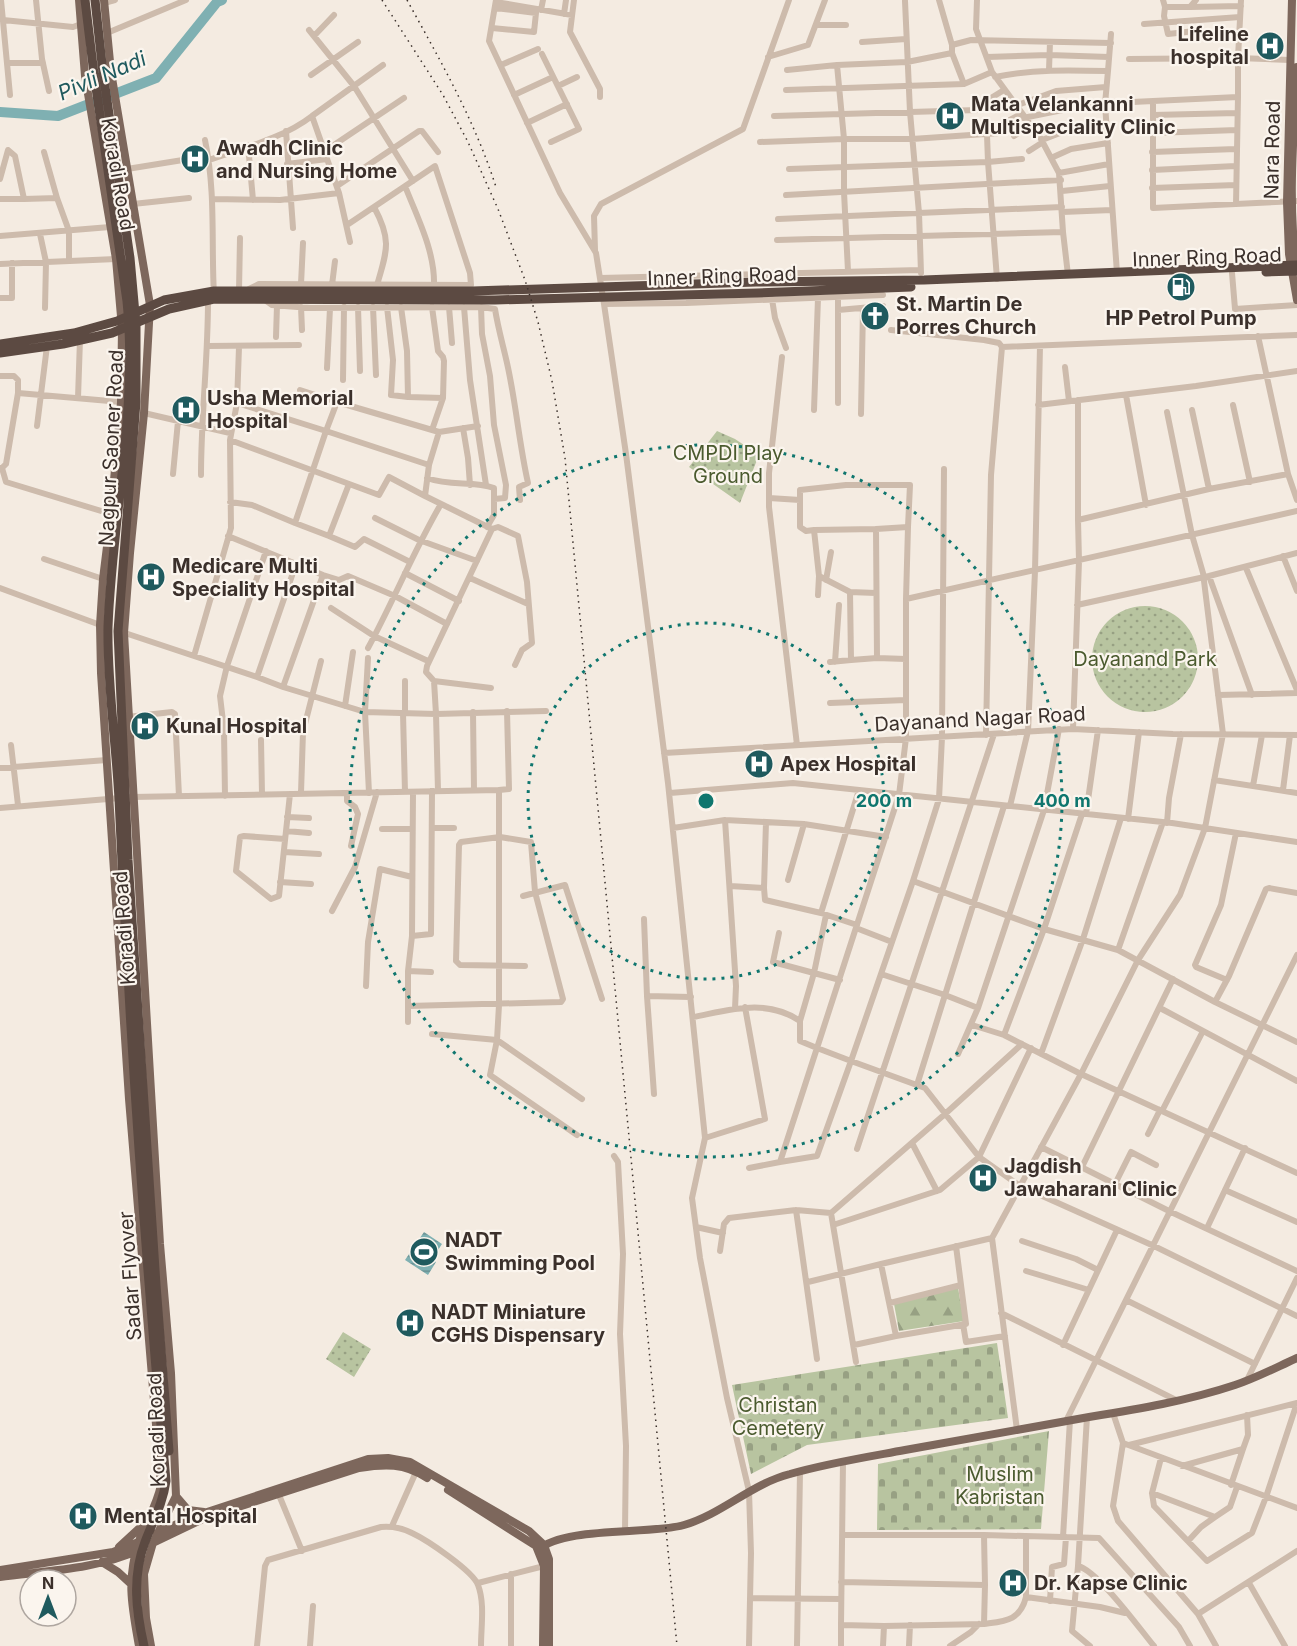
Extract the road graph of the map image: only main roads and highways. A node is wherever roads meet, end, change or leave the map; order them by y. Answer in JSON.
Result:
{"nodes":[{"id":1,"x":78,"y":0,"type":"edge"},
{"id":2,"x":85,"y":0,"type":"edge"},
{"id":3,"x":1292,"y":0,"type":"edge"},
{"id":4,"x":101,"y":1,"type":"edge"},
{"id":5,"x":1294,"y":34,"type":"edge"},
{"id":6,"x":1297,"y":67,"type":"edge"},
{"id":7,"x":122,"y":143,"type":"junction"},
{"id":8,"x":98,"y":149,"type":"junction"},
{"id":9,"x":1292,"y":201,"type":"edge"},
{"id":10,"x":1295,"y":268,"type":"edge"},
{"id":11,"x":147,"y":292,"type":"junction"},
{"id":12,"x":212,"y":297,"type":"junction"},
{"id":13,"x":347,"y":299,"type":"junction"},
{"id":14,"x":120,"y":300,"type":"junction"},
{"id":15,"x":1297,"y":300,"type":"edge"},
{"id":16,"x":150,"y":305,"type":"junction"},
{"id":17,"x":150,"y":317,"type":"junction"},
{"id":18,"x":122,"y":323,"type":"junction"},
{"id":19,"x":0,"y":344,"type":"edge"},
{"id":20,"x":0,"y":352,"type":"edge"},
{"id":21,"x":144,"y":416,"type":"junction"},
{"id":22,"x":119,"y":422,"type":"junction"},
{"id":23,"x":122,"y":798,"type":"junction"},
{"id":24,"x":127,"y":899,"type":"junction"},
{"id":25,"x":157,"y":1196,"type":"junction"},
{"id":26,"x":136,"y":1197,"type":"junction"},
{"id":27,"x":1297,"y":1358,"type":"edge"},
{"id":28,"x":377,"y":1458,"type":"junction"},
{"id":29,"x":277,"y":1492,"type":"junction"},
{"id":30,"x":176,"y":1496,"type":"junction"},
{"id":31,"x":205,"y":1512,"type":"junction"},
{"id":32,"x":148,"y":1520,"type":"junction"},
{"id":33,"x":158,"y":1533,"type":"junction"},
{"id":34,"x":139,"y":1542,"type":"junction"},
{"id":35,"x":153,"y":1543,"type":"junction"},
{"id":36,"x":541,"y":1548,"type":"junction"},
{"id":37,"x":136,"y":1551,"type":"junction"},
{"id":38,"x":113,"y":1552,"type":"junction"},
{"id":39,"x":102,"y":1562,"type":"junction"},
{"id":40,"x":0,"y":1570,"type":"edge"},
{"id":41,"x":0,"y":1577,"type":"edge"},
{"id":42,"x":130,"y":1583,"type":"junction"},
{"id":43,"x":139,"y":1646,"type":"edge"},
{"id":44,"x":147,"y":1646,"type":"edge"},
{"id":45,"x":543,"y":1646,"type":"edge"},
{"id":46,"x":549,"y":1646,"type":"edge"}],
"edges":[{"from":1,"to":8,"type":"main road","name":"Koradi Road"},
{"from":2,"to":23,"type":"highway","name":"Nagpur Saoner Road"},
{"from":3,"to":5,"type":"main road","name":"Nara Road"},
{"from":4,"to":7,"type":"main road","name":"Koradi Road"},
{"from":4,"to":23,"type":"highway","name":"Nagpur Saoner Road"},
{"from":5,"to":9,"type":"main road","name":"Nara Road"},
{"from":6,"to":9,"type":"main road","name":"Nara Road"},
{"from":7,"to":8,"type":"main road"},
{"from":7,"to":11,"type":"main road","name":"Koradi Road"},
{"from":8,"to":14,"type":"main road","name":"Koradi Road"},
{"from":9,"to":10,"type":"main road","name":"Nara Road"},
{"from":10,"to":13,"type":"highway","name":"Inner Ring Road"},
{"from":10,"to":13,"type":"highway","name":"Inner Ring Road"},
{"from":10,"to":15,"type":"main road","name":"Nara Road"},
{"from":11,"to":14,"type":"main road"},
{"from":11,"to":16,"type":"main road","name":"Koradi Road"},
{"from":12,"to":13,"type":"highway","name":"Inner Ring Road"},
{"from":12,"to":13,"type":"highway","name":"Inner Ring Road"},
{"from":12,"to":16,"type":"highway","name":"Inner Ring Road"},
{"from":12,"to":17,"type":"highway","name":"Inner Ring Road"},
{"from":14,"to":18,"type":"main road","name":"Koradi Road"},
{"from":16,"to":17,"type":"main road","name":"Koradi Road"},
{"from":16,"to":18,"type":"highway","name":"Inner Ring Road"},
{"from":17,"to":18,"type":"highway","name":"Inner Ring Road"},
{"from":17,"to":21,"type":"main road"},
{"from":18,"to":19,"type":"highway"},
{"from":18,"to":20,"type":"highway"},
{"from":18,"to":22,"type":"main road","name":"Koradi Road"},
{"from":21,"to":22,"type":"main road"},
{"from":21,"to":23,"type":"main road"},
{"from":22,"to":23,"type":"main road","name":"Koradi Road"},
{"from":23,"to":24,"type":"highway","name":"Nagpur Saoner Road"},
{"from":23,"to":24,"type":"highway","name":"Nagpur Saoner Road"},
{"from":23,"to":24,"type":"main road","name":"Koradi Road"},
{"from":24,"to":25,"type":"main road","name":"Koradi Road"},
{"from":24,"to":26,"type":"main road","name":"Koradi Road"},
{"from":24,"to":44,"type":"highway","name":"Sadar Flyover"},
{"from":25,"to":26,"type":"main road"},
{"from":25,"to":30,"type":"main road","name":"Koradi Road"},
{"from":26,"to":32,"type":"main road","name":"Koradi Road"},
{"from":27,"to":36,"type":"main road"},
{"from":28,"to":29,"type":"main road"},
{"from":28,"to":36,"type":"main road"},
{"from":28,"to":36,"type":"main road"},
{"from":29,"to":31,"type":"main road"},
{"from":29,"to":35,"type":"main road"},
{"from":30,"to":31,"type":"main road"},
{"from":30,"to":33,"type":"main road","name":"Koradi Road"},
{"from":31,"to":33,"type":"main road"},
{"from":32,"to":34,"type":"main road","name":"Koradi Road"},
{"from":32,"to":38,"type":"main road"},
{"from":33,"to":34,"type":"main road"},
{"from":33,"to":35,"type":"main road","name":"Koradi Road"},
{"from":34,"to":37,"type":"main road","name":"Koradi Road"},
{"from":34,"to":38,"type":"main road"},
{"from":35,"to":37,"type":"main road"},
{"from":35,"to":44,"type":"main road"},
{"from":36,"to":45,"type":"main road"},
{"from":36,"to":46,"type":"main road"},
{"from":37,"to":39,"type":"main road"},
{"from":37,"to":42,"type":"main road"},
{"from":38,"to":40,"type":"main road"},
{"from":39,"to":41,"type":"main road"},
{"from":39,"to":42,"type":"main road"},
{"from":42,"to":43,"type":"main road"}]}
